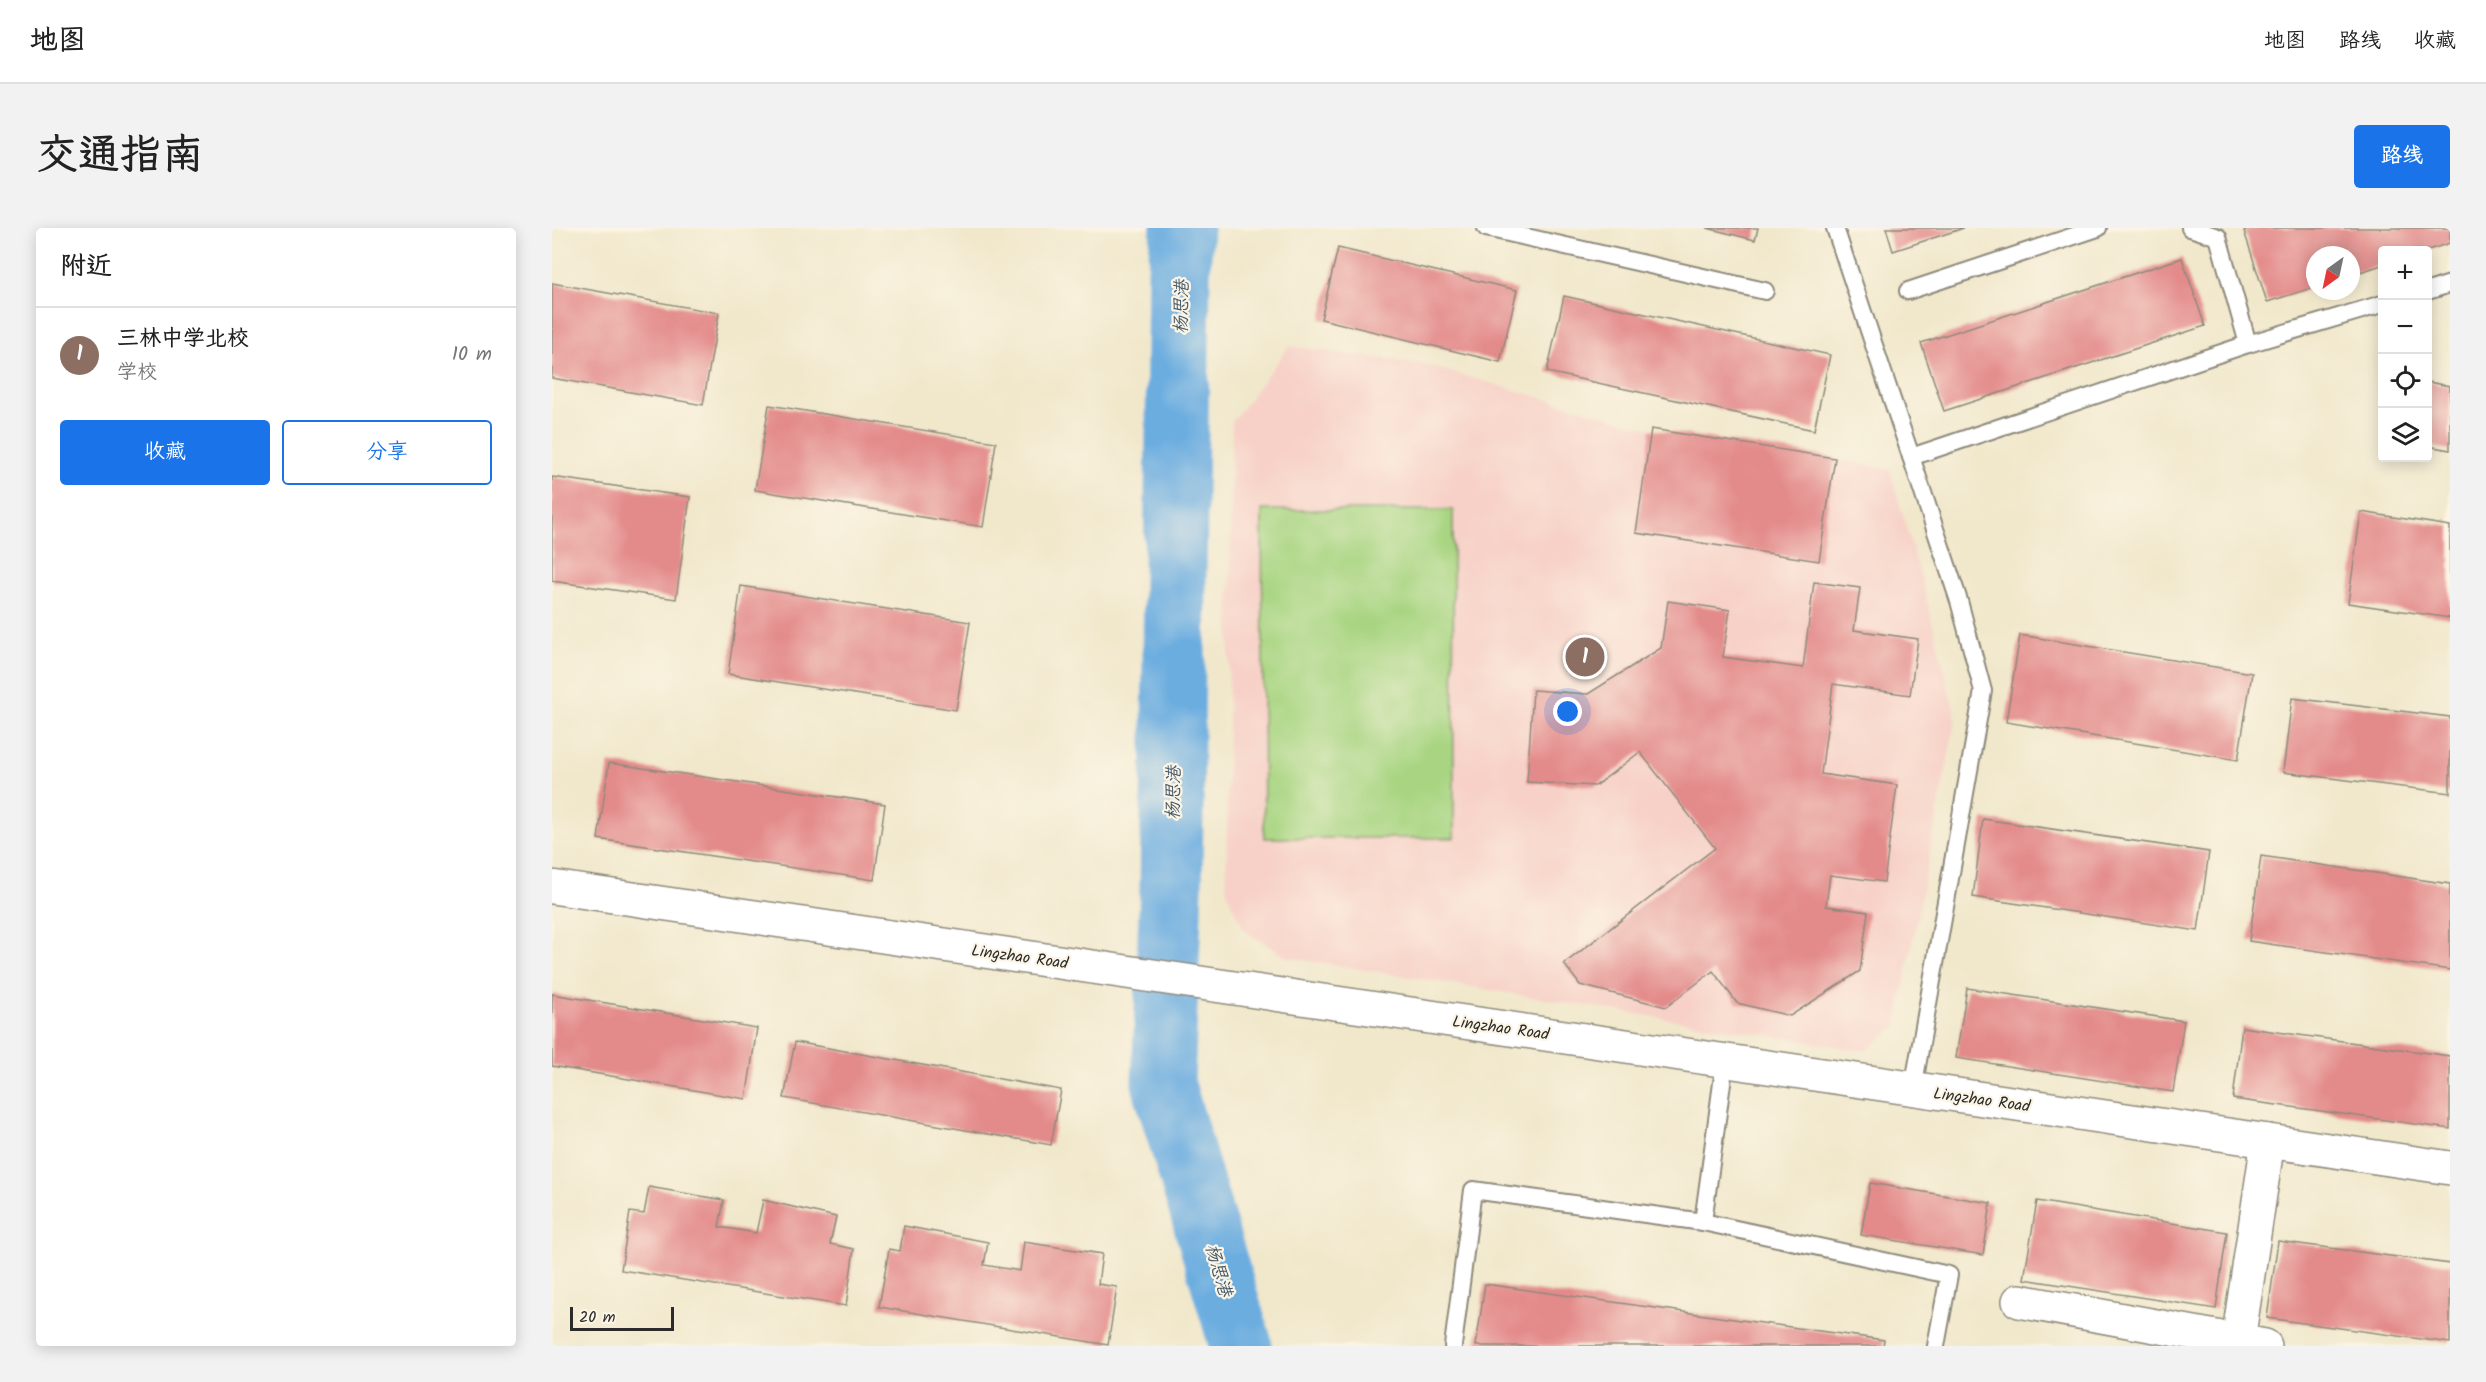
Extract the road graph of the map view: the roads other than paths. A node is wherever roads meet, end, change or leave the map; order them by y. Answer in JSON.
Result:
{"nodes":[{"id":1,"x":1486,"y":228,"type":"edge"},
{"id":2,"x":1835,"y":228,"type":"edge"},
{"id":3,"x":2098,"y":228,"type":"edge"},
{"id":4,"x":2190,"y":228,"type":"edge"},
{"id":5,"x":2450,"y":284,"type":"edge"},
{"id":6,"x":2432,"y":289,"type":"edge"},
{"id":7,"x":1765,"y":291,"type":"dead end"},
{"id":8,"x":1908,"y":291,"type":"dead end"},
{"id":9,"x":2378,"y":305,"type":"edge"},
{"id":10,"x":2248,"y":344,"type":"junction"},
{"id":11,"x":1911,"y":457,"type":"junction"},
{"id":12,"x":552,"y":887,"type":"edge"},
{"id":13,"x":1725,"y":1061,"type":"junction"},
{"id":14,"x":1913,"y":1089,"type":"junction"},
{"id":15,"x":2268,"y":1142,"type":"junction"},
{"id":16,"x":2450,"y":1168,"type":"edge"},
{"id":17,"x":1703,"y":1222,"type":"junction"},
{"id":18,"x":2019,"y":1301,"type":"dead end"},
{"id":19,"x":2136,"y":1334,"type":"edge"},
{"id":20,"x":2252,"y":1344,"type":"edge"},
{"id":21,"x":1453,"y":1346,"type":"edge"},
{"id":22,"x":1936,"y":1346,"type":"edge"}],
"edges":[{"from":1,"to":7,"type":"lane"},
{"from":2,"to":11,"type":"lane"},
{"from":3,"to":8,"type":"lane"},
{"from":4,"to":10,"type":"lane"},
{"from":5,"to":6,"type":"lane"},
{"from":9,"to":10,"type":"lane"},
{"from":10,"to":11,"type":"lane"},
{"from":11,"to":14,"type":"lane"},
{"from":12,"to":13,"type":"street","name":"Lingzhao Road"},
{"from":13,"to":14,"type":"street","name":"Lingzhao Road"},
{"from":13,"to":17,"type":"lane"},
{"from":14,"to":15,"type":"street","name":"Lingzhao Road"},
{"from":15,"to":16,"type":"street","name":"Lingzhao Road"},
{"from":15,"to":20,"type":"street"},
{"from":17,"to":21,"type":"lane"},
{"from":17,"to":22,"type":"lane"},
{"from":18,"to":19,"type":"street"},
{"from":19,"to":20,"type":"street"}]}
